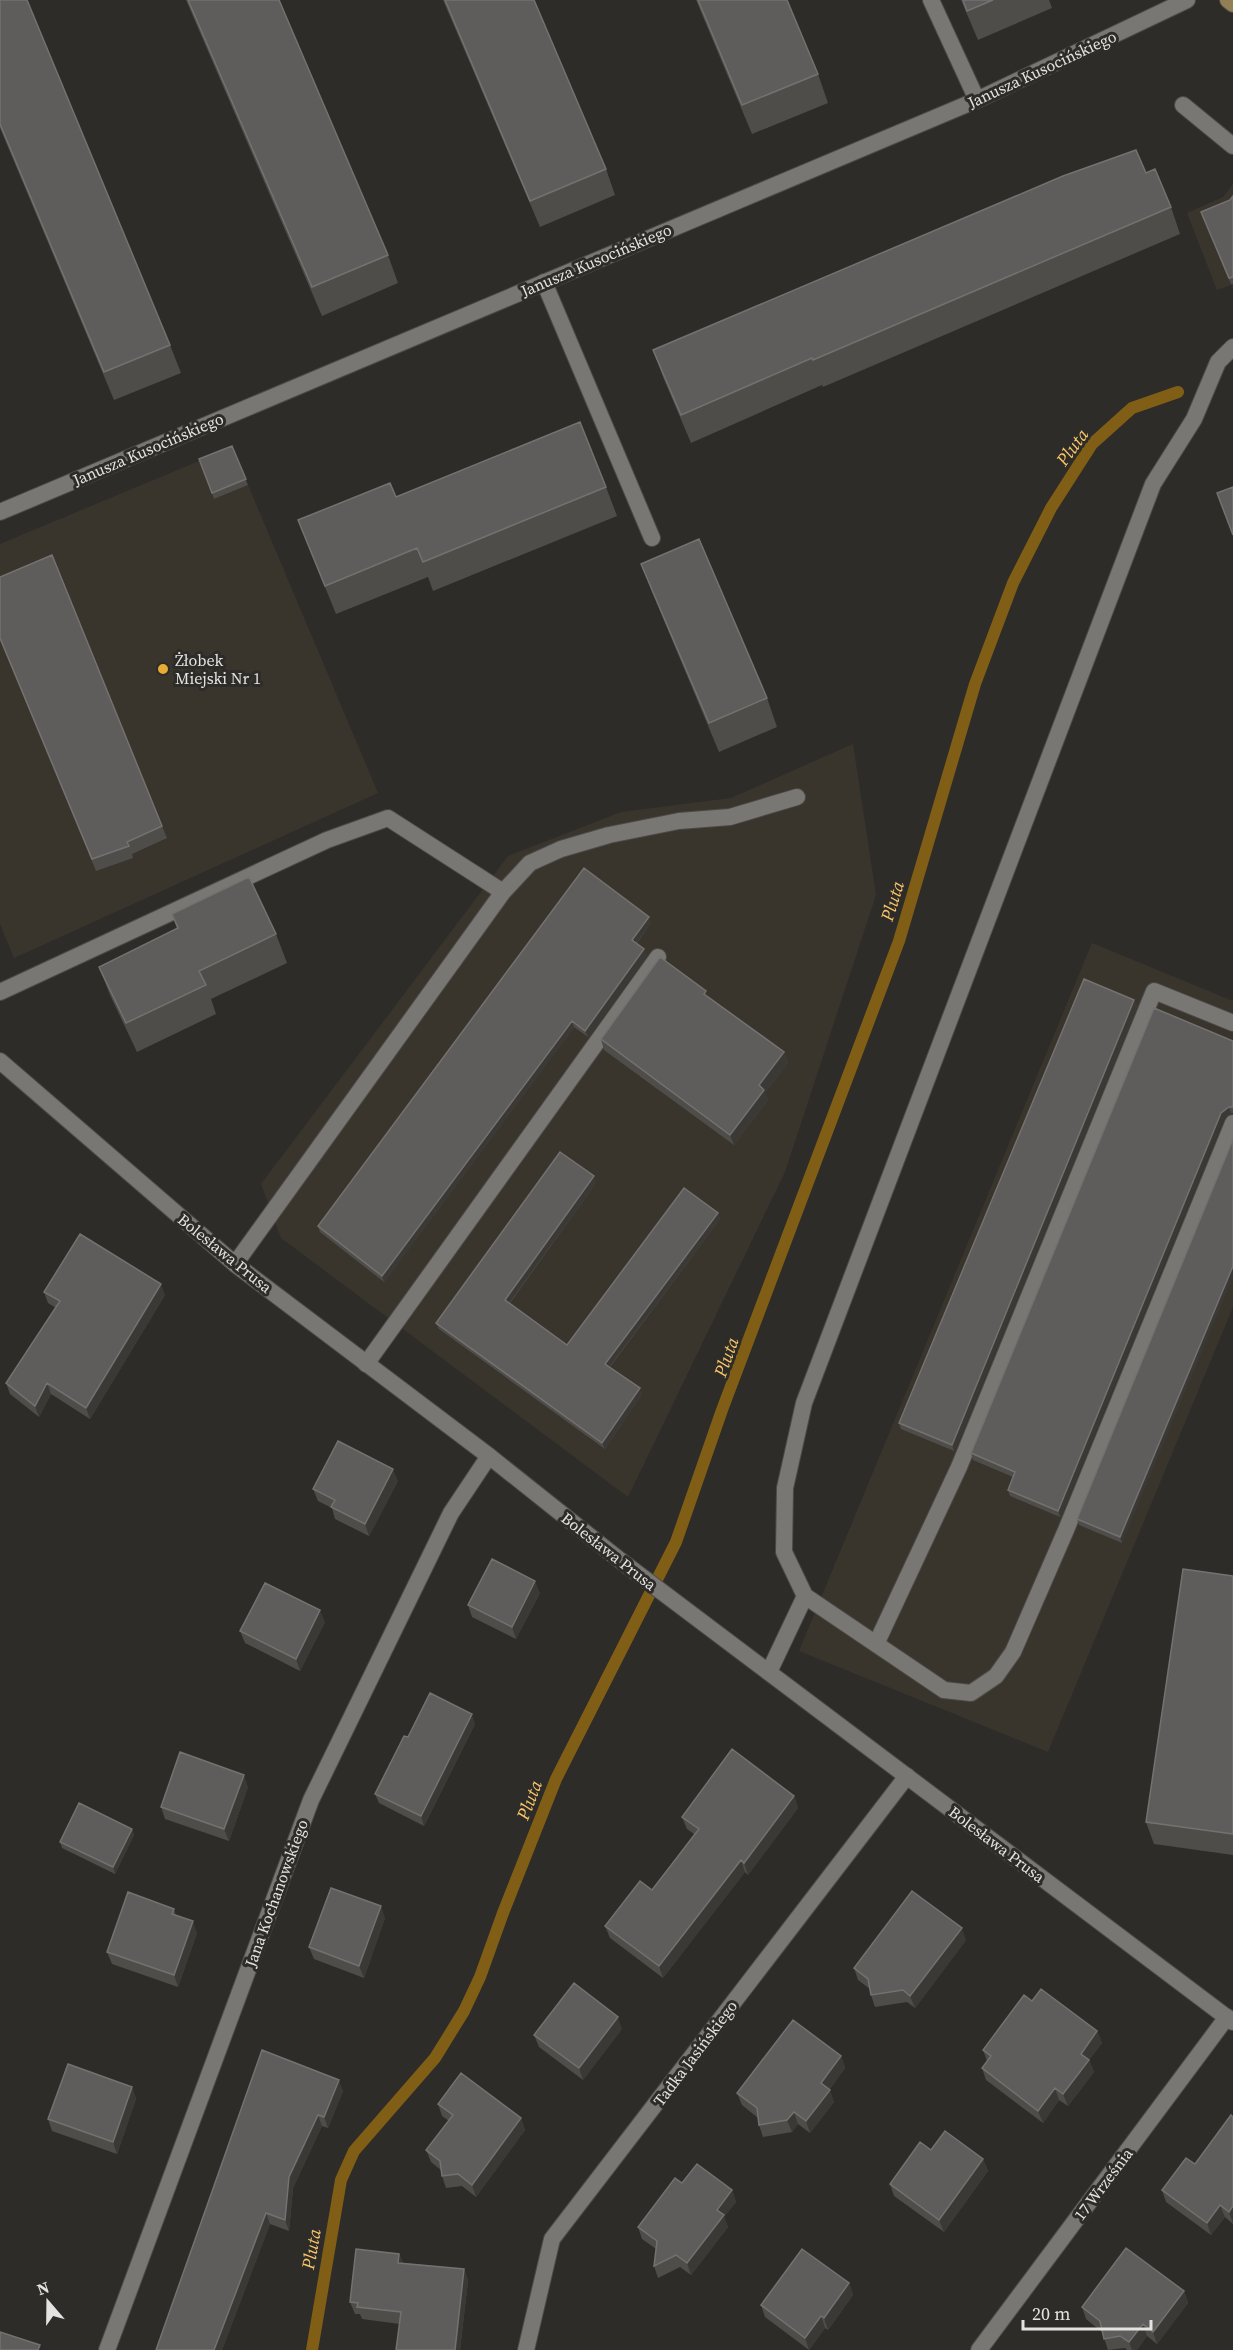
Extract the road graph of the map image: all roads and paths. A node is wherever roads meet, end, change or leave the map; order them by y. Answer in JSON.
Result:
{"nodes":[{"id":1,"x":931,"y":0,"type":"edge"},
{"id":2,"x":1187,"y":0,"type":"edge"},
{"id":3,"x":1228,"y":0,"type":"edge"},
{"id":4,"x":1233,"y":4,"type":"edge"},
{"id":5,"x":977,"y":100,"type":"junction"},
{"id":6,"x":1183,"y":105,"type":"dead end"},
{"id":7,"x":1233,"y":146,"type":"edge"},
{"id":8,"x":544,"y":282,"type":"junction"},
{"id":9,"x":1233,"y":347,"type":"edge"},
{"id":10,"x":0,"y":512,"type":"edge"},
{"id":11,"x":652,"y":538,"type":"dead end"},
{"id":12,"x":797,"y":797,"type":"dead end"},
{"id":13,"x":502,"y":892,"type":"junction"},
{"id":14,"x":658,"y":957,"type":"edge"},
{"id":15,"x":0,"y":992,"type":"edge"},
{"id":16,"x":1233,"y":1023,"type":"edge"},
{"id":17,"x":0,"y":1061,"type":"edge"},
{"id":18,"x":1233,"y":1124,"type":"edge"},
{"id":19,"x":235,"y":1264,"type":"junction"},
{"id":20,"x":366,"y":1364,"type":"junction"},
{"id":21,"x":489,"y":1456,"type":"junction"},
{"id":22,"x":805,"y":1596,"type":"junction"},
{"id":23,"x":877,"y":1642,"type":"junction"},
{"id":24,"x":769,"y":1672,"type":"junction"},
{"id":25,"x":907,"y":1776,"type":"junction"},
{"id":26,"x":1231,"y":2016,"type":"edge"},
{"id":27,"x":107,"y":2350,"type":"edge"},
{"id":28,"x":526,"y":2350,"type":"edge"},
{"id":29,"x":979,"y":2350,"type":"edge"}],
"edges":[{"from":1,"to":5,"type":"street"},
{"from":2,"to":5,"type":"street","name":"Janusza Kusocińskiego"},
{"from":3,"to":4,"type":"main road"},
{"from":5,"to":8,"type":"street","name":"Janusza Kusocińskiego"},
{"from":6,"to":7,"type":"street"},
{"from":8,"to":10,"type":"street","name":"Janusza Kusocińskiego"},
{"from":8,"to":11,"type":"street"},
{"from":9,"to":22,"type":"street"},
{"from":12,"to":13,"type":"street"},
{"from":13,"to":15,"type":"street"},
{"from":13,"to":19,"type":"street"},
{"from":14,"to":20,"type":"street"},
{"from":16,"to":23,"type":"street"},
{"from":17,"to":19,"type":"street","name":"Bolesława Prusa"},
{"from":18,"to":23,"type":"street"},
{"from":19,"to":20,"type":"street","name":"Bolesława Prusa"},
{"from":20,"to":21,"type":"street","name":"Bolesława Prusa"},
{"from":21,"to":24,"type":"street","name":"Bolesława Prusa"},
{"from":21,"to":27,"type":"street","name":"Jana Kochanowskiego"},
{"from":22,"to":23,"type":"street"},
{"from":22,"to":24,"type":"street"},
{"from":24,"to":25,"type":"street","name":"Bolesława Prusa"},
{"from":25,"to":26,"type":"street","name":"Bolesława Prusa"},
{"from":25,"to":28,"type":"street","name":"Tadka Jasińskiego"},
{"from":26,"to":29,"type":"street","name":"17 Września"}]}
